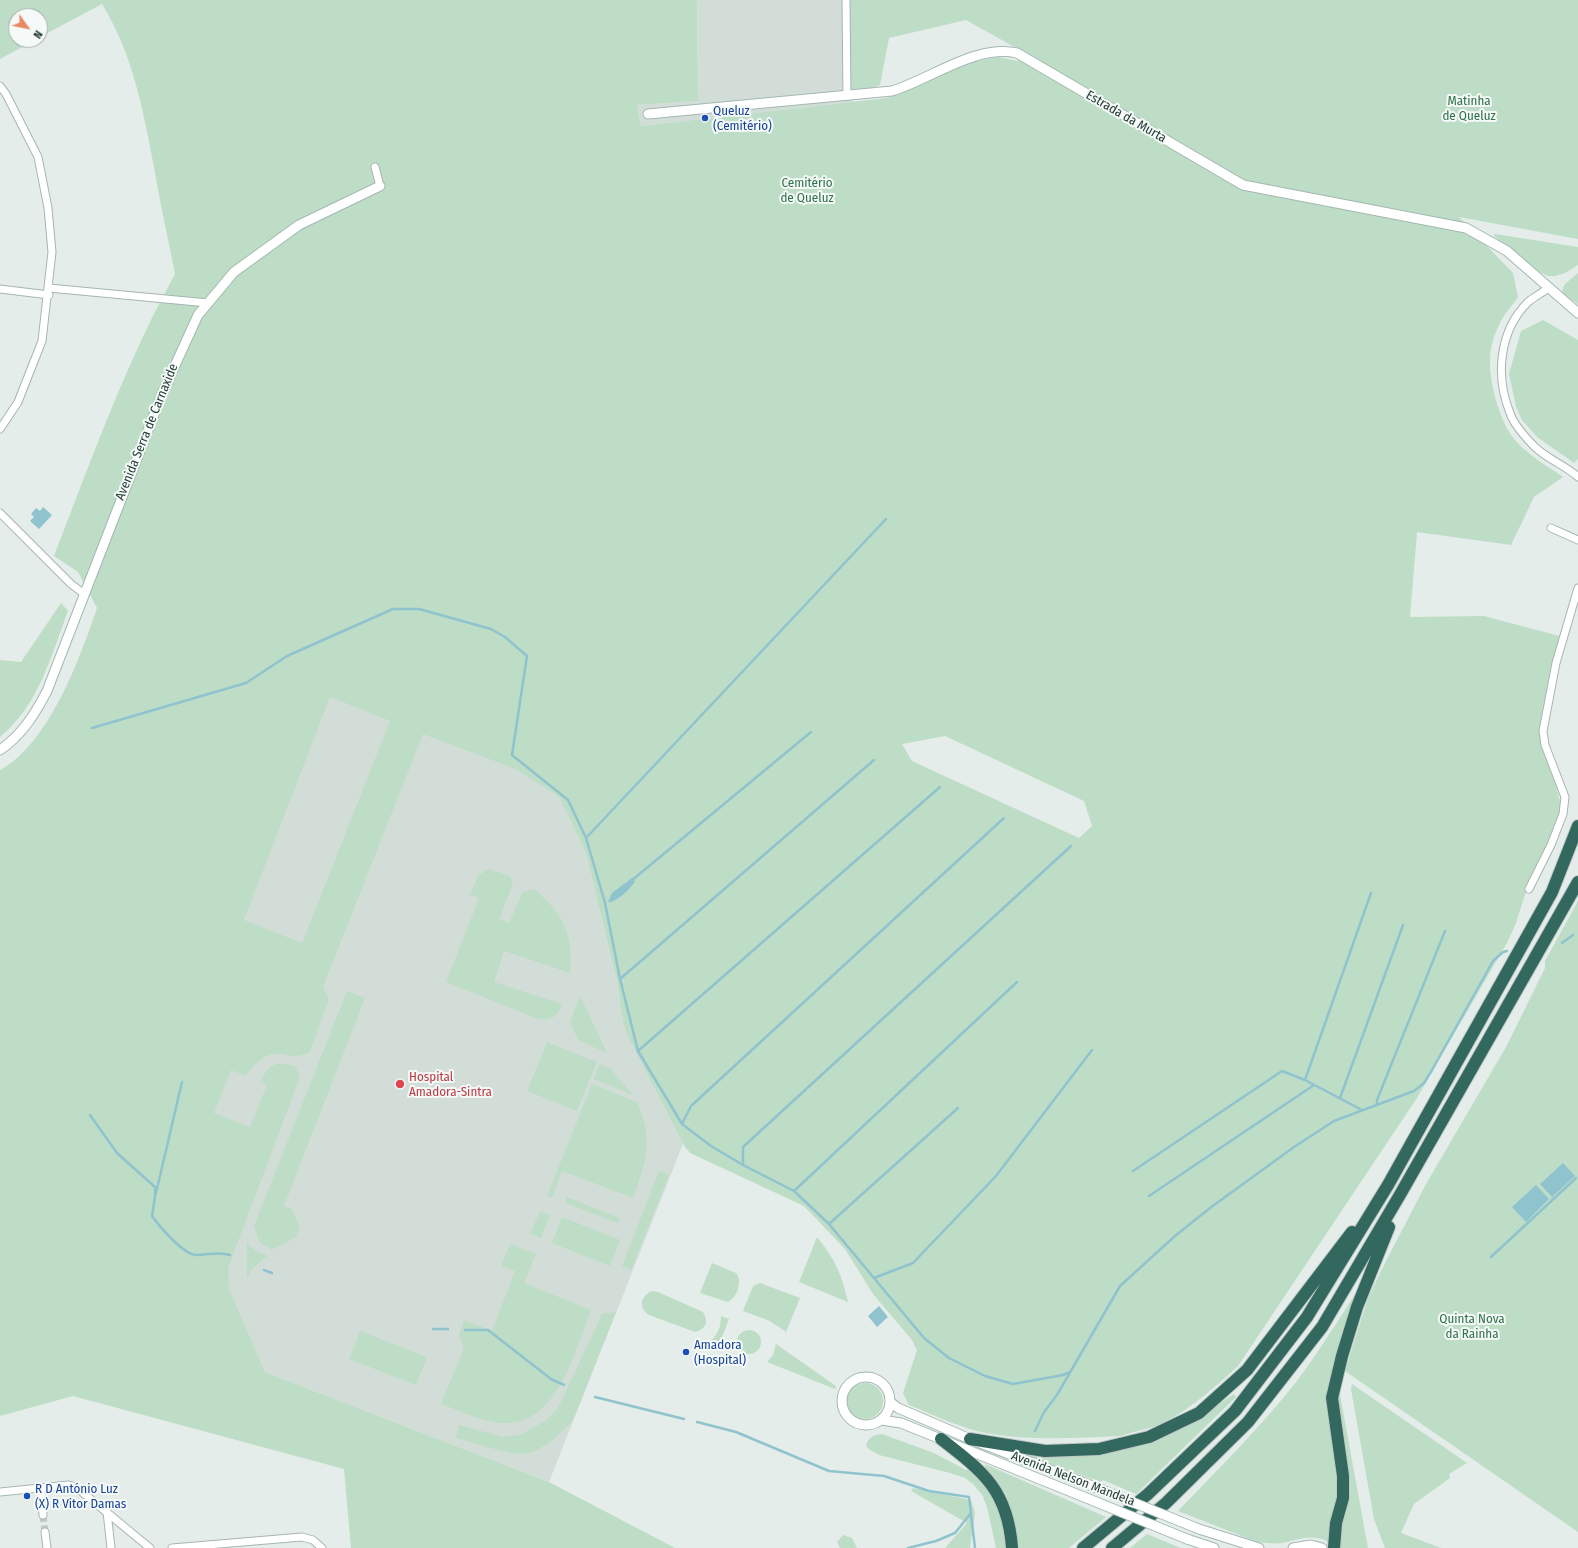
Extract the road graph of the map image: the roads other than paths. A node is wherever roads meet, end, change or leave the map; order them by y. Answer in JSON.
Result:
{"nodes":[{"id":1,"x":846,"y":0,"type":"edge"},
{"id":2,"x":0,"y":86,"type":"edge"},
{"id":3,"x":847,"y":96,"type":"junction"},
{"id":4,"x":648,"y":114,"type":"dead end"},
{"id":5,"x":375,"y":167,"type":"dead end"},
{"id":6,"x":380,"y":186,"type":"joint"},
{"id":7,"x":1548,"y":288,"type":"junction"},
{"id":8,"x":0,"y":289,"type":"edge"},
{"id":9,"x":49,"y":292,"type":"junction"},
{"id":10,"x":208,"y":303,"type":"junction"},
{"id":11,"x":1578,"y":313,"type":"edge"},
{"id":12,"x":0,"y":429,"type":"edge"},
{"id":13,"x":1578,"y":476,"type":"edge"},
{"id":14,"x":0,"y":513,"type":"edge"},
{"id":15,"x":1551,"y":528,"type":"dead end"},
{"id":16,"x":1578,"y":540,"type":"edge"},
{"id":17,"x":1577,"y":591,"type":"edge"},
{"id":18,"x":83,"y":593,"type":"junction"},
{"id":19,"x":0,"y":750,"type":"edge"},
{"id":20,"x":1578,"y":826,"type":"edge"},
{"id":21,"x":1578,"y":873,"type":"edge"},
{"id":22,"x":1578,"y":882,"type":"edge"},
{"id":23,"x":1529,"y":889,"type":"dead end"},
{"id":24,"x":1568,"y":898,"type":"junction"},
{"id":25,"x":1388,"y":1185,"type":"junction"},
{"id":26,"x":1401,"y":1194,"type":"junction"},
{"id":27,"x":890,"y":1402,"type":"junction"},
{"id":28,"x":881,"y":1420,"type":"junction"},
{"id":29,"x":941,"y":1439,"type":"junction"},
{"id":30,"x":970,"y":1439,"type":"junction"},
{"id":31,"x":41,"y":1488,"type":"junction"},
{"id":32,"x":0,"y":1492,"type":"edge"},
{"id":33,"x":107,"y":1512,"type":"junction"},
{"id":34,"x":43,"y":1515,"type":"tunnel mouth"},
{"id":35,"x":45,"y":1532,"type":"tunnel mouth"},
{"id":36,"x":47,"y":1548,"type":"edge"},
{"id":37,"x":111,"y":1548,"type":"edge"},
{"id":38,"x":150,"y":1548,"type":"edge"},
{"id":39,"x":172,"y":1548,"type":"edge"},
{"id":40,"x":322,"y":1548,"type":"edge"},
{"id":41,"x":1012,"y":1548,"type":"edge"},
{"id":42,"x":1083,"y":1548,"type":"edge"},
{"id":43,"x":1112,"y":1548,"type":"edge"},
{"id":44,"x":1214,"y":1548,"type":"edge"},
{"id":45,"x":1259,"y":1548,"type":"edge"},
{"id":46,"x":1293,"y":1548,"type":"edge"},
{"id":47,"x":1322,"y":1548,"type":"edge"},
{"id":48,"x":1334,"y":1548,"type":"edge"}],
"edges":[{"from":1,"to":3,"type":"street"},
{"from":2,"to":9,"type":"street"},
{"from":3,"to":4,"type":"street","name":"Estrada da Murta"},
{"from":3,"to":7,"type":"street","name":"Estrada da Murta"},
{"from":5,"to":6,"type":"street"},
{"from":6,"to":10,"type":"street","name":"Avenida Serra de Carnaxide"},
{"from":7,"to":11,"type":"street","name":"Estrada da Murta"},
{"from":7,"to":13,"type":"street"},
{"from":8,"to":9,"type":"street"},
{"from":9,"to":10,"type":"street"},
{"from":9,"to":12,"type":"street"},
{"from":10,"to":18,"type":"street","name":"Avenida Serra de Carnaxide"},
{"from":14,"to":18,"type":"street"},
{"from":15,"to":16,"type":"street"},
{"from":17,"to":23,"type":"street"},
{"from":18,"to":19,"type":"street","name":"Avenida Serra de Carnaxide"},
{"from":20,"to":25,"type":"highway"},
{"from":21,"to":24,"type":"highway"},
{"from":22,"to":24,"type":"highway"},
{"from":24,"to":26,"type":"highway"},
{"from":25,"to":30,"type":"highway"},
{"from":25,"to":42,"type":"highway"},
{"from":26,"to":43,"type":"highway"},
{"from":26,"to":48,"type":"highway"},
{"from":27,"to":28,"type":"street"},
{"from":27,"to":28,"type":"street"},
{"from":27,"to":30,"type":"street","name":"Avenida Nelson Mandela"},
{"from":28,"to":29,"type":"street","name":"Avenida Nelson Mandela"},
{"from":29,"to":41,"type":"highway"},
{"from":29,"to":44,"type":"street","name":"Avenida Nelson Mandela","bridge":true},
{"from":30,"to":45,"type":"street","name":"Avenida Nelson Mandela","bridge":true},
{"from":31,"to":32,"type":"street"},
{"from":31,"to":33,"type":"street"},
{"from":31,"to":34,"type":"street"},
{"from":33,"to":37,"type":"street"},
{"from":33,"to":38,"type":"street"},
{"from":35,"to":36,"type":"street"},
{"from":39,"to":40,"type":"street"},
{"from":46,"to":47,"type":"street"}]}
